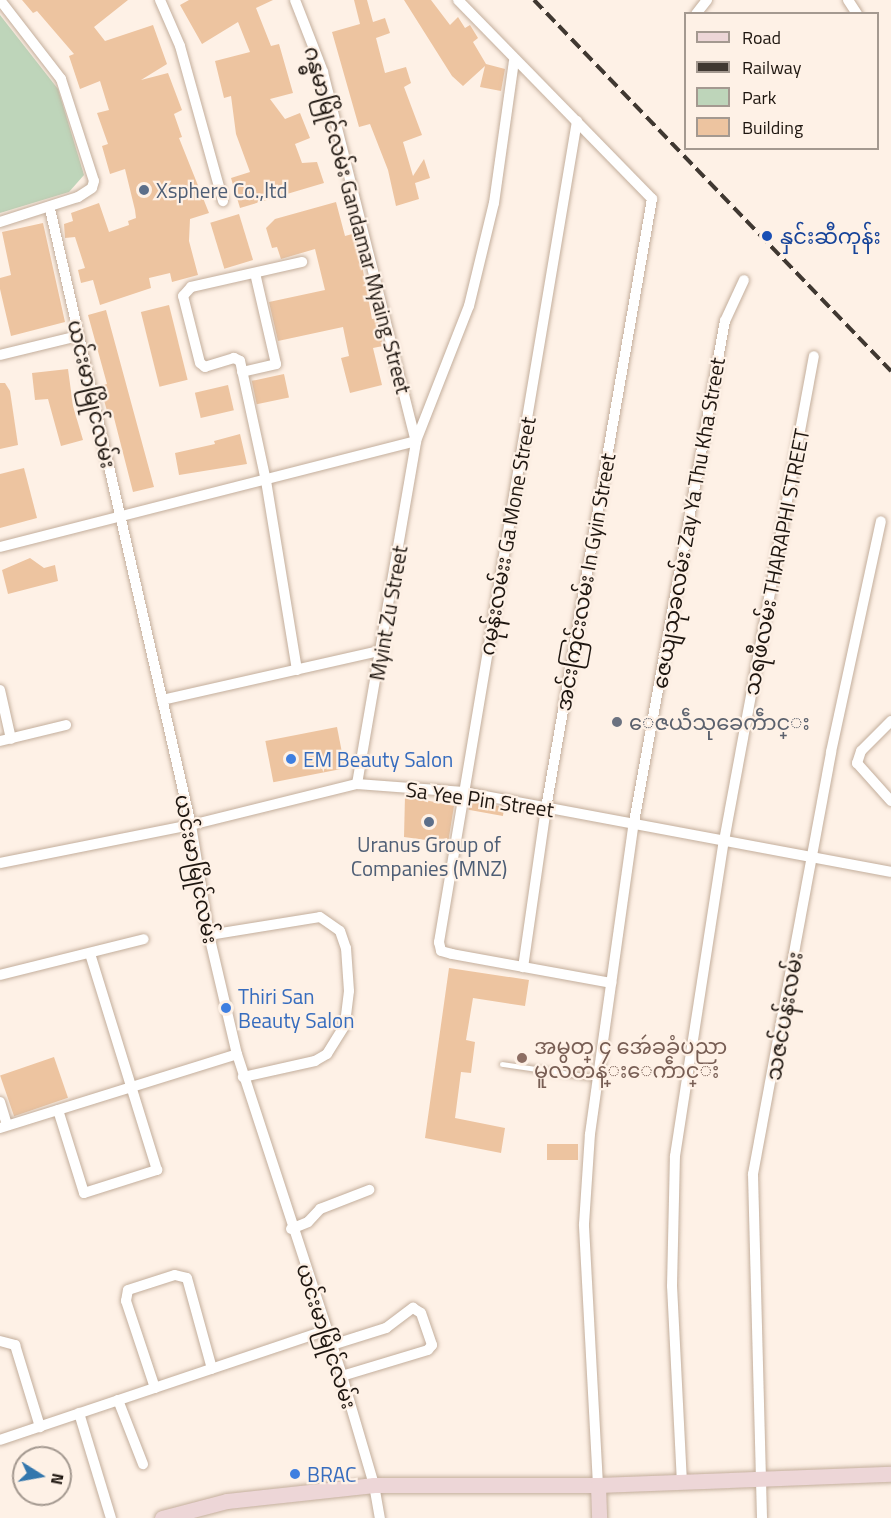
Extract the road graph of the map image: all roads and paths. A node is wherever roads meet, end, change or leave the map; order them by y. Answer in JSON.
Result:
{"nodes":[{"id":1,"x":0,"y":0,"type":"edge"},
{"id":2,"x":161,"y":0,"type":"edge"},
{"id":3,"x":295,"y":0,"type":"edge"},
{"id":4,"x":458,"y":0,"type":"edge"},
{"id":5,"x":707,"y":0,"type":"edge"},
{"id":6,"x":698,"y":12,"type":"edge"},
{"id":7,"x":514,"y":61,"type":"junction"},
{"id":8,"x":577,"y":121,"type":"junction"},
{"id":9,"x":224,"y":201,"type":"dead end"},
{"id":10,"x":50,"y":209,"type":"junction"},
{"id":11,"x":0,"y":222,"type":"edge"},
{"id":12,"x":302,"y":262,"type":"dead end"},
{"id":13,"x":255,"y":273,"type":"junction"},
{"id":14,"x":744,"y":280,"type":"dead end"},
{"id":15,"x":78,"y":336,"type":"junction"},
{"id":16,"x":0,"y":355,"type":"edge"},
{"id":17,"x":814,"y":356,"type":"dead end"},
{"id":18,"x":242,"y":372,"type":"junction"},
{"id":19,"x":416,"y":441,"type":"junction"},
{"id":20,"x":266,"y":481,"type":"junction"},
{"id":21,"x":120,"y":516,"type":"junction"},
{"id":22,"x":881,"y":521,"type":"dead end"},
{"id":23,"x":0,"y":547,"type":"edge"},
{"id":24,"x":382,"y":650,"type":"junction"},
{"id":25,"x":297,"y":670,"type":"junction"},
{"id":26,"x":0,"y":690,"type":"edge"},
{"id":27,"x":162,"y":700,"type":"junction"},
{"id":28,"x":891,"y":721,"type":"edge"},
{"id":29,"x":66,"y":725,"type":"dead end"},
{"id":30,"x":11,"y":738,"type":"junction"},
{"id":31,"x":0,"y":741,"type":"edge"},
{"id":32,"x":357,"y":784,"type":"junction"},
{"id":33,"x":464,"y":792,"type":"junction"},
{"id":34,"x":891,"y":801,"type":"edge"},
{"id":35,"x":546,"y":808,"type":"junction"},
{"id":36,"x":634,"y":822,"type":"junction"},
{"id":37,"x":191,"y":825,"type":"junction"},
{"id":38,"x":724,"y":841,"type":"junction"},
{"id":39,"x":812,"y":858,"type":"junction"},
{"id":40,"x":0,"y":863,"type":"edge"},
{"id":41,"x":891,"y":872,"type":"edge"},
{"id":42,"x":209,"y":935,"type":"junction"},
{"id":43,"x":144,"y":939,"type":"dead end"},
{"id":44,"x":90,"y":952,"type":"junction"},
{"id":45,"x":524,"y":967,"type":"junction"},
{"id":46,"x":0,"y":975,"type":"edge"},
{"id":47,"x":611,"y":983,"type":"junction"},
{"id":48,"x":237,"y":1054,"type":"junction"},
{"id":49,"x":502,"y":1064,"type":"dead end"},
{"id":50,"x":243,"y":1077,"type":"junction"},
{"id":51,"x":598,"y":1078,"type":"junction"},
{"id":52,"x":131,"y":1087,"type":"junction"},
{"id":53,"x":0,"y":1102,"type":"edge"},
{"id":54,"x":58,"y":1110,"type":"junction"},
{"id":55,"x":4,"y":1127,"type":"edge"},
{"id":56,"x":369,"y":1190,"type":"dead end"},
{"id":57,"x":291,"y":1229,"type":"junction"},
{"id":58,"x":326,"y":1330,"type":"junction"},
{"id":59,"x":0,"y":1341,"type":"edge"},
{"id":60,"x":332,"y":1345,"type":"junction"},
{"id":61,"x":212,"y":1369,"type":"junction"},
{"id":62,"x":342,"y":1376,"type":"junction"},
{"id":63,"x":155,"y":1388,"type":"junction"},
{"id":64,"x":118,"y":1400,"type":"junction"},
{"id":65,"x":79,"y":1413,"type":"junction"},
{"id":66,"x":40,"y":1427,"type":"junction"},
{"id":67,"x":0,"y":1440,"type":"edge"},
{"id":68,"x":143,"y":1464,"type":"dead end"},
{"id":69,"x":891,"y":1474,"type":"edge"},
{"id":70,"x":760,"y":1480,"type":"junction"},
{"id":71,"x":682,"y":1483,"type":"junction"},
{"id":72,"x":374,"y":1485,"type":"junction"},
{"id":73,"x":598,"y":1485,"type":"junction"},
{"id":74,"x":111,"y":1518,"type":"edge"},
{"id":75,"x":162,"y":1518,"type":"edge"},
{"id":76,"x":380,"y":1518,"type":"edge"},
{"id":77,"x":599,"y":1518,"type":"edge"},
{"id":78,"x":762,"y":1518,"type":"edge"}],
"edges":[{"from":1,"to":10,"type":"street"},
{"from":2,"to":9,"type":"street"},
{"from":3,"to":19,"type":"street","name":"ဂန္ဓမာမြိုင်လမ်း Gandamar Myaing Street"},
{"from":4,"to":7,"type":"street"},
{"from":5,"to":6,"type":"street"},
{"from":7,"to":8,"type":"street"},
{"from":7,"to":19,"type":"street"},
{"from":8,"to":33,"type":"street","name":"ဂမုန်းလမ်းး Ga Mone Street"},
{"from":8,"to":35,"type":"street","name":"အင်းကြင်းလမ်း In Gyin Street"},
{"from":10,"to":11,"type":"street"},
{"from":10,"to":15,"type":"street","name":"ယင်းမာမြိုင်လမ်း"},
{"from":12,"to":13,"type":"street"},
{"from":13,"to":18,"type":"street"},
{"from":13,"to":18,"type":"street"},
{"from":14,"to":36,"type":"street","name":"ဇေယျသုခလမ်း Zay Ya Thu Kha Street"},
{"from":15,"to":16,"type":"street"},
{"from":15,"to":21,"type":"street","name":"ယင်းမာမြိုင်လမ်း"},
{"from":17,"to":38,"type":"street","name":"သရဖီလမ်း THARAPHI STREET"},
{"from":18,"to":20,"type":"street"},
{"from":19,"to":20,"type":"street"},
{"from":19,"to":24,"type":"street","name":"Myint Zu Street"},
{"from":20,"to":21,"type":"street"},
{"from":20,"to":25,"type":"street"},
{"from":21,"to":23,"type":"street"},
{"from":21,"to":27,"type":"street","name":"ယင်းမာမြိုင်လမ်း"},
{"from":22,"to":39,"type":"street","name":"သဇင်ပန်းလမ်း"},
{"from":24,"to":25,"type":"street"},
{"from":24,"to":32,"type":"street","name":"Myint Zu Street"},
{"from":25,"to":27,"type":"street"},
{"from":26,"to":30,"type":"street"},
{"from":27,"to":37,"type":"street","name":"ယင်းမာမြိုင်လမ်း"},
{"from":28,"to":34,"type":"street"},
{"from":29,"to":30,"type":"street"},
{"from":30,"to":31,"type":"street"},
{"from":32,"to":33,"type":"street","name":"Sa Yee Pin Street"},
{"from":32,"to":37,"type":"street","name":"Sa Yee Pin Street"},
{"from":33,"to":35,"type":"street","name":"Sa Yee Pin Street"},
{"from":33,"to":45,"type":"street","name":"ဂမုန်းလမ်းး Ga Mone Street"},
{"from":35,"to":36,"type":"street","name":"Sa Yee Pin Street"},
{"from":35,"to":45,"type":"street","name":"အင်းကြင်းလမ်း In Gyin Street"},
{"from":36,"to":38,"type":"street","name":"Sa Yee Pin Street"},
{"from":36,"to":47,"type":"street","name":"ဇေယျသုခလမ်း Zay Ya Thu Kha Street"},
{"from":37,"to":40,"type":"street","name":"Sa Yee Pin Street"},
{"from":37,"to":42,"type":"street","name":"ယင်းမာမြိုင်လမ်း"},
{"from":38,"to":39,"type":"street","name":"Sa Yee Pin Street"},
{"from":38,"to":71,"type":"street","name":"သရဖီလမ်း THARAPHI STREET"},
{"from":39,"to":41,"type":"street","name":"Sa Yee Pin Street"},
{"from":39,"to":70,"type":"street","name":"သဇင်ပန်းလမ်း"},
{"from":42,"to":48,"type":"street","name":"ယင်းမာမြိုင်လမ်း"},
{"from":42,"to":50,"type":"street"},
{"from":43,"to":44,"type":"street"},
{"from":44,"to":46,"type":"street"},
{"from":44,"to":52,"type":"street"},
{"from":45,"to":47,"type":"street"},
{"from":47,"to":51,"type":"street","name":"ဇေယျသုခလမ်း Zay Ya Thu Kha Street"},
{"from":48,"to":50,"type":"street","name":"ယင်းမာမြိုင်လမ်း"},
{"from":48,"to":52,"type":"street"},
{"from":49,"to":51,"type":"lane"},
{"from":50,"to":57,"type":"street","name":"ယင်းမာမြိုင်လမ်း"},
{"from":51,"to":73,"type":"street","name":"ဇေယျသုခလမ်း Zay Ya Thu Kha Street"},
{"from":52,"to":54,"type":"street"},
{"from":52,"to":54,"type":"street"},
{"from":53,"to":55,"type":"street"},
{"from":54,"to":55,"type":"street"},
{"from":56,"to":57,"type":"street"},
{"from":57,"to":58,"type":"street","name":"ယင်းမာမြိုင်လမ်း"},
{"from":58,"to":60,"type":"street","name":"ယင်းမာမြိုင်လမ်း"},
{"from":58,"to":61,"type":"street"},
{"from":59,"to":66,"type":"street"},
{"from":60,"to":62,"type":"street","name":"ယင်းမာမြိုင်လမ်း"},
{"from":60,"to":62,"type":"street"},
{"from":61,"to":63,"type":"street"},
{"from":61,"to":63,"type":"street"},
{"from":62,"to":72,"type":"street","name":"ယင်းမာမြိုင်လမ်း"},
{"from":63,"to":64,"type":"street"},
{"from":64,"to":65,"type":"street"},
{"from":64,"to":68,"type":"street"},
{"from":65,"to":66,"type":"street"},
{"from":65,"to":74,"type":"street"},
{"from":66,"to":67,"type":"street"},
{"from":69,"to":70,"type":"street"},
{"from":70,"to":71,"type":"street"},
{"from":70,"to":78,"type":"street","name":"သဇင်ပန်းလမ်း"},
{"from":71,"to":73,"type":"street"},
{"from":72,"to":73,"type":"street"},
{"from":72,"to":75,"type":"street"},
{"from":72,"to":76,"type":"street","name":"ယင်းမာမြိုင်လမ်း"},
{"from":73,"to":77,"type":"street"}]}
